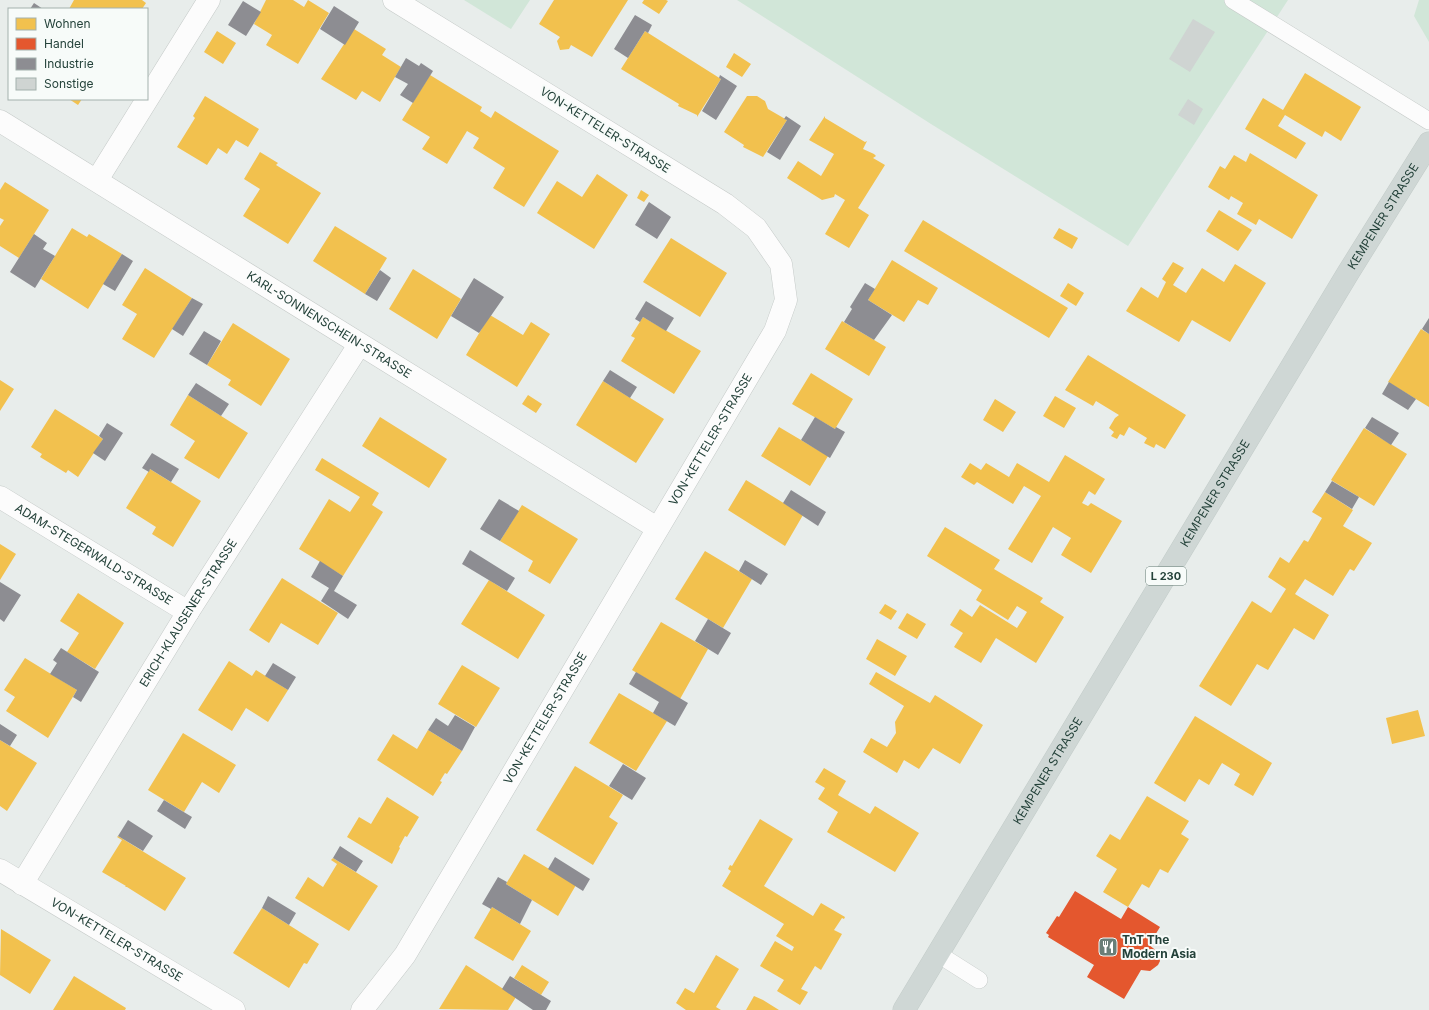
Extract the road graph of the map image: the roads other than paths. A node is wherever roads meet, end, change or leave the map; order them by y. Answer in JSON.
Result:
{"nodes":[{"id":1,"x":209,"y":0,"type":"edge"},
{"id":2,"x":394,"y":0,"type":"edge"},
{"id":3,"x":1233,"y":0,"type":"edge"},
{"id":4,"x":148,"y":98,"type":"edge"},
{"id":5,"x":147,"y":100,"type":"edge"},
{"id":6,"x":0,"y":121,"type":"edge"},
{"id":7,"x":1429,"y":121,"type":"edge"},
{"id":8,"x":1429,"y":142,"type":"edge"},
{"id":9,"x":97,"y":180,"type":"junction"},
{"id":10,"x":360,"y":345,"type":"junction"},
{"id":11,"x":0,"y":497,"type":"edge"},
{"id":12,"x":657,"y":528,"type":"junction"},
{"id":13,"x":188,"y":612,"type":"junction"},
{"id":14,"x":0,"y":870,"type":"edge"},
{"id":15,"x":22,"y":884,"type":"junction"},
{"id":16,"x":938,"y":954,"type":"junction"},
{"id":17,"x":979,"y":980,"type":"dead end"},
{"id":18,"x":234,"y":1010,"type":"edge"},
{"id":19,"x":362,"y":1010,"type":"edge"},
{"id":20,"x":904,"y":1010,"type":"edge"}],
"edges":[{"from":1,"to":4,"type":"street"},
{"from":2,"to":12,"type":"street","name":"VON-KETTELER-STRASSE"},
{"from":3,"to":7,"type":"lane"},
{"from":5,"to":9,"type":"street"},
{"from":6,"to":9,"type":"street","name":"KARL-SONNENSCHEIN-STRASSE"},
{"from":8,"to":16,"type":"main road","name":"KEMPENER STRASSE","number":"L 230"},
{"from":9,"to":10,"type":"street","name":"KARL-SONNENSCHEIN-STRASSE"},
{"from":10,"to":12,"type":"street","name":"KARL-SONNENSCHEIN-STRASSE"},
{"from":10,"to":13,"type":"street","name":"ERICH-KLAUSENER-STRASSE"},
{"from":11,"to":13,"type":"street","name":"ADAM-STEGERWALD-STRASSE"},
{"from":12,"to":19,"type":"street","name":"VON-KETTELER-STRASSE"},
{"from":13,"to":15,"type":"street","name":"ERICH-KLAUSENER-STRASSE"},
{"from":14,"to":15,"type":"street","name":"VON-KETTELER-STRASSE"},
{"from":15,"to":18,"type":"street","name":"VON-KETTELER-STRASSE"},
{"from":16,"to":17,"type":"lane"},
{"from":16,"to":20,"type":"main road","name":"KEMPENER STRASSE","number":"L 230"}]}
